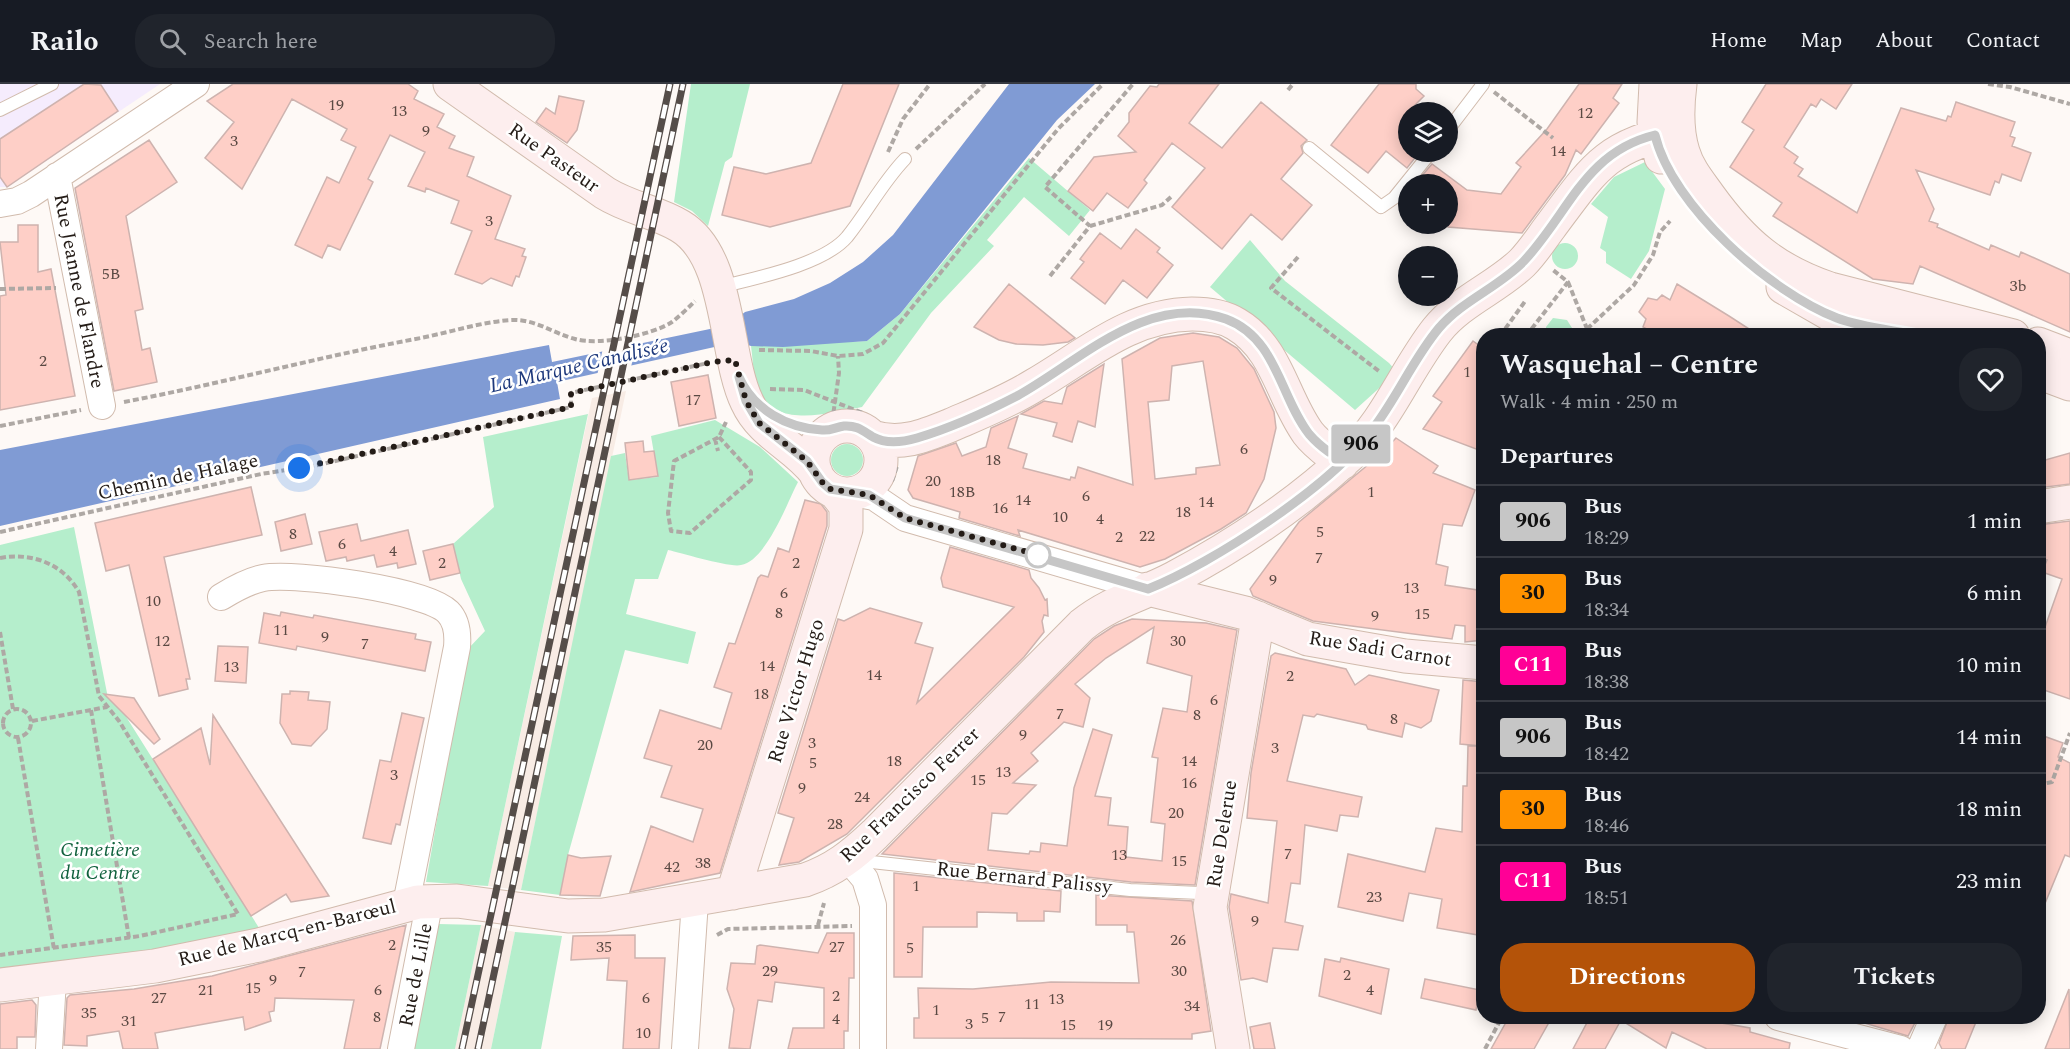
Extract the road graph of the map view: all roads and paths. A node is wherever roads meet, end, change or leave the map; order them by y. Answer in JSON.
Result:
{"nodes":[{"id":1,"x":52,"y":84,"type":"edge"},
{"id":2,"x":196,"y":84,"type":"edge"},
{"id":3,"x":450,"y":84,"type":"edge"},
{"id":4,"x":930,"y":84,"type":"edge"},
{"id":5,"x":985,"y":84,"type":"edge"},
{"id":6,"x":1103,"y":84,"type":"edge"},
{"id":7,"x":1133,"y":84,"type":"edge"},
{"id":8,"x":1293,"y":84,"type":"edge"},
{"id":9,"x":1656,"y":84,"type":"edge"},
{"id":10,"x":1680,"y":84,"type":"edge"},
{"id":11,"x":1988,"y":84,"type":"edge"},
{"id":12,"x":1488,"y":87,"type":"edge"},
{"id":13,"x":1288,"y":90,"type":"dead end"},
{"id":14,"x":2070,"y":104,"type":"edge"},
{"id":15,"x":0,"y":110,"type":"edge"},
{"id":16,"x":1458,"y":119,"type":"edge"},
{"id":17,"x":1667,"y":133,"type":"junction"},
{"id":18,"x":1553,"y":138,"type":"dead end"},
{"id":19,"x":1309,"y":148,"type":"dead end"},
{"id":20,"x":886,"y":154,"type":"dead end"},
{"id":21,"x":905,"y":159,"type":"joint"},
{"id":22,"x":1423,"y":162,"type":"edge"},
{"id":23,"x":57,"y":176,"type":"junction"},
{"id":24,"x":1172,"y":196,"type":"dead end"},
{"id":25,"x":0,"y":204,"type":"edge"},
{"id":26,"x":1670,"y":221,"type":"dead end"},
{"id":27,"x":1090,"y":226,"type":"junction"},
{"id":28,"x":1531,"y":253,"type":"junction"},
{"id":29,"x":1298,"y":257,"type":"dead end"},
{"id":30,"x":1050,"y":276,"type":"dead end"},
{"id":31,"x":1568,"y":282,"type":"junction"},
{"id":32,"x":78,"y":287,"type":"junction"},
{"id":33,"x":0,"y":289,"type":"edge"},
{"id":34,"x":722,"y":296,"type":"junction"},
{"id":35,"x":1526,"y":300,"type":"dead end"},
{"id":36,"x":1506,"y":328,"type":"edge"},
{"id":37,"x":1532,"y":328,"type":"edge"},
{"id":38,"x":1587,"y":328,"type":"edge"},
{"id":39,"x":1588,"y":328,"type":"edge"},
{"id":40,"x":1884,"y":328,"type":"edge"},
{"id":41,"x":1979,"y":328,"type":"edge"},
{"id":42,"x":2046,"y":347,"type":"edge"},
{"id":43,"x":837,"y":356,"type":"junction"},
{"id":44,"x":2070,"y":356,"type":"edge"},
{"id":45,"x":744,"y":362,"type":"junction"},
{"id":46,"x":2046,"y":375,"type":"edge"},
{"id":47,"x":2070,"y":384,"type":"edge"},
{"id":48,"x":1399,"y":387,"type":"junction"},
{"id":49,"x":102,"y":406,"type":"junction"},
{"id":50,"x":727,"y":418,"type":"dead end"},
{"id":51,"x":0,"y":426,"type":"edge"},
{"id":52,"x":831,"y":430,"type":"junction"},
{"id":53,"x":872,"y":437,"type":"junction"},
{"id":54,"x":717,"y":439,"type":"junction"},
{"id":55,"x":718,"y":450,"type":"dead end"},
{"id":56,"x":1345,"y":460,"type":"junction"},
{"id":57,"x":834,"y":486,"type":"junction"},
{"id":58,"x":2070,"y":502,"type":"edge"},
{"id":59,"x":2046,"y":506,"type":"edge"},
{"id":60,"x":0,"y":532,"type":"edge"},
{"id":61,"x":0,"y":558,"type":"edge"},
{"id":62,"x":1136,"y":589,"type":"junction"},
{"id":63,"x":221,"y":597,"type":"dead end"},
{"id":64,"x":1251,"y":616,"type":"junction"},
{"id":65,"x":0,"y":632,"type":"edge"},
{"id":66,"x":1476,"y":662,"type":"edge"},
{"id":67,"x":107,"y":707,"type":"junction"},
{"id":68,"x":13,"y":709,"type":"junction"},
{"id":69,"x":92,"y":710,"type":"junction"},
{"id":70,"x":32,"y":721,"type":"junction"},
{"id":71,"x":2,"y":727,"type":"edge"},
{"id":72,"x":2070,"y":733,"type":"edge"},
{"id":73,"x":18,"y":738,"type":"junction"},
{"id":74,"x":2046,"y":783,"type":"edge"},
{"id":75,"x":848,"y":859,"type":"junction"},
{"id":76,"x":733,"y":893,"type":"junction"},
{"id":77,"x":1200,"y":893,"type":"dead end"},
{"id":78,"x":695,"y":901,"type":"junction"},
{"id":79,"x":418,"y":902,"type":"junction"},
{"id":80,"x":857,"y":927,"type":"dead end"},
{"id":81,"x":129,"y":938,"type":"junction"},
{"id":82,"x":692,"y":938,"type":"junction"},
{"id":83,"x":0,"y":955,"type":"edge"},
{"id":84,"x":54,"y":963,"type":"junction"},
{"id":85,"x":0,"y":986,"type":"edge"},
{"id":86,"x":1498,"y":1024,"type":"edge"},
{"id":87,"x":1805,"y":1024,"type":"edge"},
{"id":88,"x":1931,"y":1024,"type":"edge"},
{"id":89,"x":49,"y":1049,"type":"edge"},
{"id":90,"x":401,"y":1049,"type":"edge"},
{"id":91,"x":685,"y":1049,"type":"edge"},
{"id":92,"x":873,"y":1049,"type":"edge"},
{"id":93,"x":1233,"y":1049,"type":"edge"},
{"id":94,"x":1485,"y":1049,"type":"edge"},
{"id":95,"x":1900,"y":1049,"type":"edge"},
{"id":96,"x":1920,"y":1049,"type":"edge"}],
"edges":[{"from":1,"to":15,"type":"lane"},
{"from":2,"to":23,"type":"street"},
{"from":3,"to":34,"type":"street","name":"Rue Pasteur"},
{"from":4,"to":20,"type":"path"},
{"from":5,"to":21,"type":"path"},
{"from":6,"to":43,"type":"path"},
{"from":7,"to":27,"type":"path"},
{"from":8,"to":13,"type":"path"},
{"from":9,"to":17,"type":"street"},
{"from":10,"to":17,"type":"street"},
{"from":11,"to":14,"type":"path"},
{"from":12,"to":16,"type":"lane"},
{"from":12,"to":18,"type":"path"},
{"from":17,"to":28,"type":"street","name":"Rue Francisco Ferrer"},
{"from":17,"to":40,"type":"street"},
{"from":17,"to":41,"type":"street"},
{"from":19,"to":22,"type":"lane"},
{"from":21,"to":34,"type":"lane"},
{"from":23,"to":25,"type":"street"},
{"from":23,"to":32,"type":"street","name":"Rue Jeanne de Flandre"},
{"from":24,"to":27,"type":"path"},
{"from":26,"to":39,"type":"path"},
{"from":27,"to":30,"type":"path"},
{"from":28,"to":31,"type":"path"},
{"from":28,"to":48,"type":"street","name":"Rue Francisco Ferrer"},
{"from":29,"to":48,"type":"path"},
{"from":31,"to":37,"type":"path"},
{"from":31,"to":38,"type":"path"},
{"from":32,"to":33,"type":"path"},
{"from":32,"to":49,"type":"street","name":"Rue Jeanne de Flandre"},
{"from":34,"to":45,"type":"street","name":"Rue Pasteur"},
{"from":34,"to":49,"type":"path"},
{"from":35,"to":36,"type":"path"},
{"from":42,"to":44,"type":"street"},
{"from":43,"to":45,"type":"path"},
{"from":43,"to":52,"type":"path"},
{"from":45,"to":52,"type":"street"},
{"from":45,"to":57,"type":"street","name":"Rue Pasteur"},
{"from":45,"to":60,"type":"path","name":"Chemin de Halage"},
{"from":46,"to":47,"type":"street"},
{"from":48,"to":56,"type":"street","name":"Rue Francisco Ferrer"},
{"from":49,"to":51,"type":"path"},
{"from":50,"to":54,"type":"path"},
{"from":52,"to":53,"type":"street"},
{"from":52,"to":57,"type":"street"},
{"from":53,"to":56,"type":"street"},
{"from":53,"to":57,"type":"street"},
{"from":54,"to":54,"type":"path"},
{"from":54,"to":55,"type":"path"},
{"from":56,"to":62,"type":"street","name":"Rue Francisco Ferrer"},
{"from":57,"to":62,"type":"street"},
{"from":57,"to":76,"type":"street","name":"Rue Victor Hugo"},
{"from":58,"to":59,"type":"street"},
{"from":61,"to":67,"type":"path"},
{"from":62,"to":64,"type":"street","name":"Rue Sadi Carnot"},
{"from":62,"to":75,"type":"street","name":"Rue Francisco Ferrer"},
{"from":63,"to":79,"type":"street","name":"Rue de Lille"},
{"from":64,"to":66,"type":"street","name":"Rue Sadi Carnot"},
{"from":64,"to":93,"type":"street","name":"Rue Delerue"},
{"from":65,"to":68,"type":"path"},
{"from":67,"to":69,"type":"path"},
{"from":67,"to":81,"type":"path"},
{"from":68,"to":70,"type":"path"},
{"from":68,"to":71,"type":"path"},
{"from":69,"to":70,"type":"path"},
{"from":69,"to":81,"type":"path"},
{"from":70,"to":73,"type":"path"},
{"from":71,"to":73,"type":"path"},
{"from":72,"to":74,"type":"path"},
{"from":73,"to":84,"type":"path"},
{"from":75,"to":76,"type":"street","name":"Rue Francisco Ferrer"},
{"from":75,"to":77,"type":"lane","name":"Rue Bernard Palissy"},
{"from":75,"to":92,"type":"street"},
{"from":76,"to":78,"type":"street","name":"Rue Francisco Ferrer"},
{"from":78,"to":79,"type":"street","name":"Rue Francisco Ferrer"},
{"from":78,"to":82,"type":"street"},
{"from":79,"to":84,"type":"street","name":"Rue de Marcq-en-Barœul"},
{"from":79,"to":90,"type":"street","name":"Rue de Lille"},
{"from":80,"to":82,"type":"path"},
{"from":81,"to":84,"type":"path"},
{"from":82,"to":91,"type":"street"},
{"from":83,"to":84,"type":"path"},
{"from":84,"to":85,"type":"street","name":"Rue de Marcq-en-Barœul"},
{"from":84,"to":89,"type":"street"},
{"from":86,"to":94,"type":"path"},
{"from":87,"to":95,"type":"street"},
{"from":88,"to":96,"type":"street"}]}
